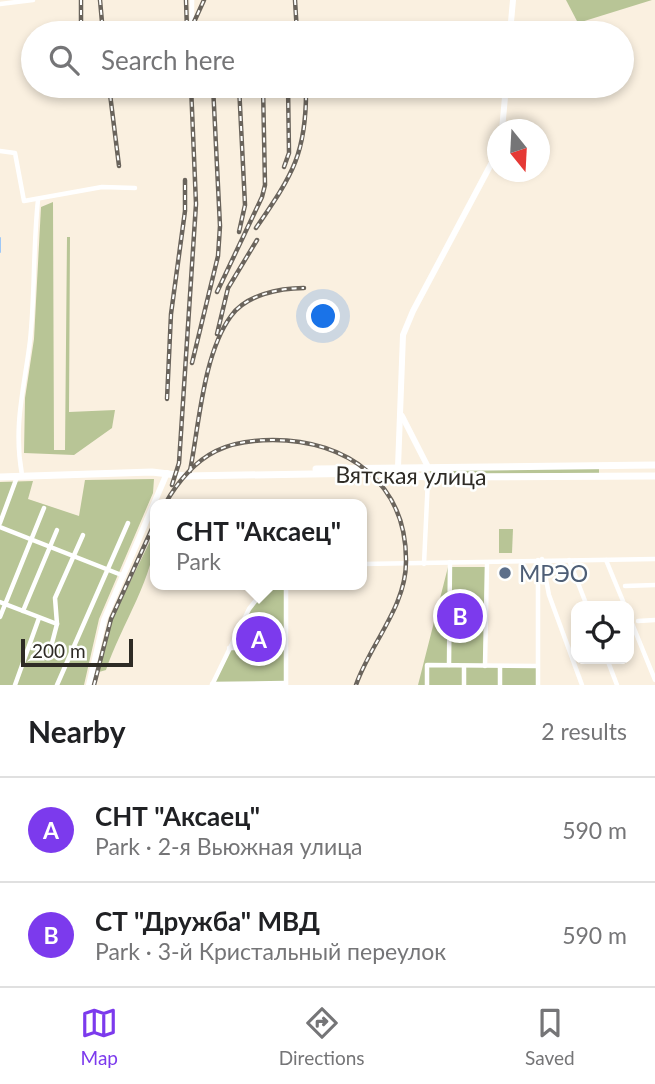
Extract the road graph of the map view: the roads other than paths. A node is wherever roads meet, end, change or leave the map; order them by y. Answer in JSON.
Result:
{"nodes":[{"id":1,"x":33,"y":0,"type":"edge"},
{"id":2,"x":192,"y":0,"type":"edge"},
{"id":3,"x":513,"y":0,"type":"edge"},
{"id":4,"x":0,"y":4,"type":"edge"},
{"id":5,"x":192,"y":21,"type":"edge"},
{"id":6,"x":511,"y":21,"type":"edge"},
{"id":7,"x":505,"y":98,"type":"edge"},
{"id":8,"x":503,"y":119,"type":"edge"},
{"id":9,"x":0,"y":151,"type":"edge"},
{"id":10,"x":487,"y":171,"type":"edge"},
{"id":11,"x":135,"y":188,"type":"dead end"},
{"id":12,"x":38,"y":200,"type":"junction"},
{"id":13,"x":401,"y":410,"type":"junction"},
{"id":14,"x":419,"y":453,"type":"junction"},
{"id":15,"x":655,"y":465,"type":"edge"},
{"id":16,"x":602,"y":466,"type":"junction"},
{"id":17,"x":412,"y":467,"type":"junction"},
{"id":18,"x":428,"y":467,"type":"junction"},
{"id":19,"x":167,"y":473,"type":"junction"},
{"id":20,"x":400,"y":473,"type":"junction"},
{"id":21,"x":20,"y":476,"type":"junction"},
{"id":22,"x":602,"y":476,"type":"junction"},
{"id":23,"x":655,"y":476,"type":"edge"},
{"id":24,"x":0,"y":477,"type":"edge"},
{"id":25,"x":428,"y":477,"type":"junction"},
{"id":26,"x":156,"y":499,"type":"edge"},
{"id":27,"x":44,"y":508,"type":"dead end"},
{"id":28,"x":150,"y":515,"type":"edge"},
{"id":29,"x":128,"y":523,"type":"dead end"},
{"id":30,"x":0,"y":525,"type":"edge"},
{"id":31,"x":57,"y":530,"type":"dead end"},
{"id":32,"x":83,"y":535,"type":"dead end"},
{"id":33,"x":33,"y":539,"type":"junction"},
{"id":34,"x":51,"y":547,"type":"junction"},
{"id":35,"x":74,"y":556,"type":"junction"},
{"id":36,"x":540,"y":559,"type":"junction"},
{"id":37,"x":655,"y":559,"type":"edge"},
{"id":38,"x":569,"y":560,"type":"junction"},
{"id":39,"x":606,"y":560,"type":"junction"},
{"id":40,"x":450,"y":562,"type":"junction"},
{"id":41,"x":486,"y":563,"type":"junction"},
{"id":42,"x":367,"y":564,"type":"edge"},
{"id":43,"x":424,"y":564,"type":"junction"},
{"id":44,"x":107,"y":569,"type":"junction"},
{"id":45,"x":125,"y":576,"type":"junction"},
{"id":46,"x":655,"y":585,"type":"edge"},
{"id":47,"x":625,"y":586,"type":"dead end"},
{"id":48,"x":264,"y":590,"type":"edge"},
{"id":49,"x":286,"y":590,"type":"edge"},
{"id":50,"x":585,"y":601,"type":"edge"},
{"id":51,"x":623,"y":601,"type":"edge"},
{"id":52,"x":3,"y":603,"type":"edge"},
{"id":53,"x":23,"y":611,"type":"junction"},
{"id":54,"x":0,"y":617,"type":"edge"},
{"id":55,"x":39,"y":618,"type":"junction"},
{"id":56,"x":655,"y":620,"type":"edge"},
{"id":57,"x":638,"y":621,"type":"dead end"},
{"id":58,"x":57,"y":624,"type":"junction"},
{"id":59,"x":634,"y":628,"type":"edge"},
{"id":60,"x":51,"y":647,"type":"dead end"},
{"id":61,"x":229,"y":648,"type":"junction"},
{"id":62,"x":286,"y":648,"type":"junction"},
{"id":63,"x":609,"y":664,"type":"edge"},
{"id":64,"x":449,"y":665,"type":"junction"},
{"id":65,"x":464,"y":666,"type":"junction"},
{"id":66,"x":485,"y":666,"type":"junction"},
{"id":67,"x":500,"y":666,"type":"junction"},
{"id":68,"x":538,"y":666,"type":"junction"},
{"id":69,"x":655,"y":680,"type":"edge"},
{"id":70,"x":540,"y":683,"type":"edge"},
{"id":71,"x":212,"y":684,"type":"edge"},
{"id":72,"x":286,"y":684,"type":"edge"},
{"id":73,"x":15,"y":685,"type":"edge"},
{"id":74,"x":57,"y":685,"type":"edge"},
{"id":75,"x":89,"y":685,"type":"edge"},
{"id":76,"x":427,"y":685,"type":"edge"},
{"id":77,"x":464,"y":685,"type":"edge"},
{"id":78,"x":500,"y":685,"type":"edge"},
{"id":79,"x":582,"y":685,"type":"edge"},
{"id":80,"x":617,"y":685,"type":"edge"}],
"edges":[{"from":1,"to":4,"type":"street"},
{"from":2,"to":5,"type":"street"},
{"from":3,"to":6,"type":"main road"},
{"from":7,"to":8,"type":"main road"},
{"from":9,"to":12,"type":"street"},
{"from":10,"to":13,"type":"main road"},
{"from":11,"to":12,"type":"street"},
{"from":12,"to":21,"type":"street"},
{"from":13,"to":14,"type":"main road"},
{"from":13,"to":20,"type":"main road"},
{"from":14,"to":17,"type":"main road"},
{"from":14,"to":18,"type":"main road"},
{"from":15,"to":16,"type":"main road","name":"Вятская улица"},
{"from":16,"to":18,"type":"main road","name":"Вятская улица"},
{"from":16,"to":22,"type":"main road"},
{"from":17,"to":18,"type":"main road","name":"Вятская улица"},
{"from":17,"to":20,"type":"main road"},
{"from":18,"to":25,"type":"main road"},
{"from":19,"to":20,"type":"main road","name":"Вятская улица"},
{"from":19,"to":21,"type":"main road","name":"Вятская улица"},
{"from":19,"to":26,"type":"main road"},
{"from":20,"to":25,"type":"main road","name":"Вятская улица"},
{"from":21,"to":24,"type":"main road","name":"Вятская улица"},
{"from":21,"to":30,"type":"street"},
{"from":22,"to":23,"type":"main road","name":"Вятская улица"},
{"from":22,"to":25,"type":"main road","name":"Вятская улица"},
{"from":25,"to":43,"type":"street"},
{"from":27,"to":33,"type":"street"},
{"from":28,"to":45,"type":"main road"},
{"from":29,"to":44,"type":"street"},
{"from":30,"to":33,"type":"street"},
{"from":31,"to":34,"type":"street"},
{"from":32,"to":35,"type":"street"},
{"from":33,"to":34,"type":"street"},
{"from":33,"to":52,"type":"street"},
{"from":34,"to":35,"type":"street"},
{"from":34,"to":53,"type":"street"},
{"from":35,"to":44,"type":"street"},
{"from":35,"to":58,"type":"street"},
{"from":36,"to":38,"type":"street"},
{"from":36,"to":41,"type":"street"},
{"from":36,"to":68,"type":"street"},
{"from":36,"to":79,"type":"street"},
{"from":37,"to":39,"type":"street"},
{"from":38,"to":39,"type":"street"},
{"from":38,"to":50,"type":"street"},
{"from":39,"to":51,"type":"street"},
{"from":40,"to":41,"type":"street"},
{"from":40,"to":43,"type":"street"},
{"from":40,"to":64,"type":"street"},
{"from":41,"to":66,"type":"street"},
{"from":42,"to":43,"type":"street"},
{"from":44,"to":45,"type":"street"},
{"from":44,"to":74,"type":"street"},
{"from":45,"to":75,"type":"main road"},
{"from":46,"to":47,"type":"street"},
{"from":48,"to":61,"type":"street"},
{"from":49,"to":62,"type":"street"},
{"from":52,"to":53,"type":"street"},
{"from":52,"to":54,"type":"street"},
{"from":53,"to":55,"type":"street"},
{"from":55,"to":58,"type":"street"},
{"from":55,"to":73,"type":"street"},
{"from":56,"to":57,"type":"street"},
{"from":58,"to":60,"type":"street"},
{"from":59,"to":69,"type":"street"},
{"from":61,"to":62,"type":"street"},
{"from":61,"to":71,"type":"street"},
{"from":62,"to":72,"type":"street"},
{"from":63,"to":80,"type":"street"},
{"from":64,"to":65,"type":"street"},
{"from":64,"to":76,"type":"street"},
{"from":65,"to":66,"type":"street"},
{"from":65,"to":77,"type":"street"},
{"from":66,"to":67,"type":"street"},
{"from":67,"to":68,"type":"street"},
{"from":67,"to":78,"type":"street"},
{"from":68,"to":70,"type":"street"},
{"from":71,"to":72,"type":"street"}]}
